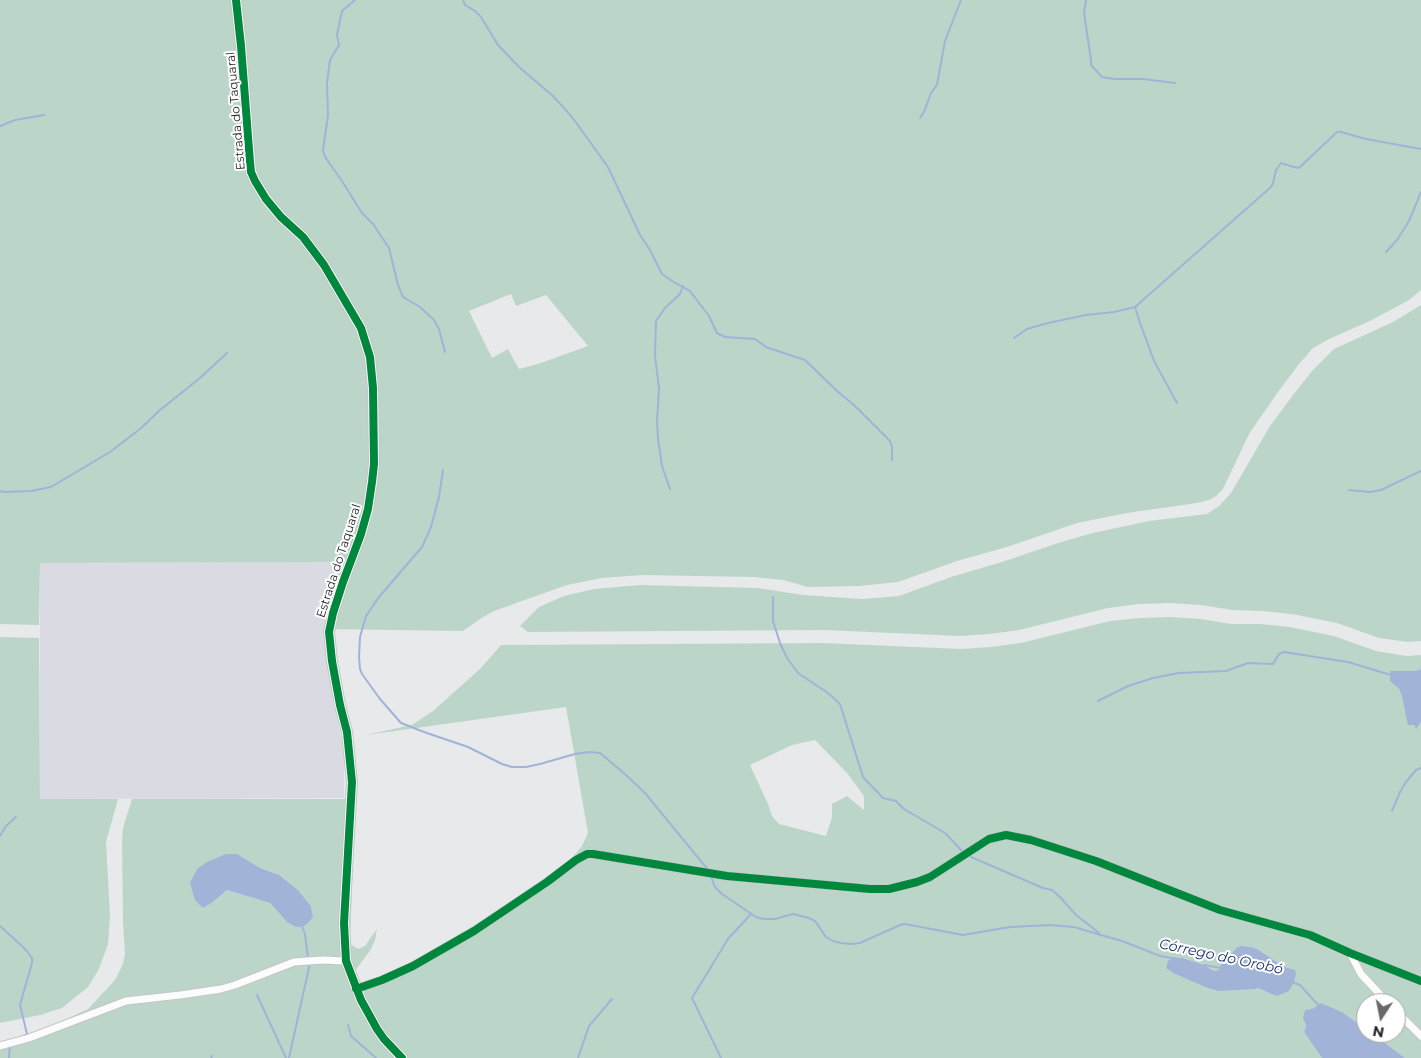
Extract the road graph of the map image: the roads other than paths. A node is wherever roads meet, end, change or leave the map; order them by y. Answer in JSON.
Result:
{"nodes":[{"id":1,"x":236,"y":0,"type":"edge"},
{"id":2,"x":1350,"y":953,"type":"junction"},
{"id":3,"x":346,"y":961,"type":"junction"},
{"id":4,"x":1421,"y":981,"type":"edge"},
{"id":5,"x":356,"y":990,"type":"junction"},
{"id":6,"x":1379,"y":993,"type":"edge"},
{"id":7,"x":1406,"y":1021,"type":"edge"},
{"id":8,"x":1421,"y":1036,"type":"edge"},
{"id":9,"x":0,"y":1046,"type":"edge"},
{"id":10,"x":402,"y":1058,"type":"edge"}],
"edges":[{"from":1,"to":3,"type":"street","name":"Estrada do Taquaral"},
{"from":2,"to":4,"type":"street"},
{"from":2,"to":5,"type":"street"},
{"from":2,"to":6,"type":"street"},
{"from":3,"to":5,"type":"street","name":"Estrada do Taquaral"},
{"from":3,"to":9,"type":"street"},
{"from":5,"to":10,"type":"street","name":"Estrada do Taquaral"},
{"from":7,"to":8,"type":"street"}]}
